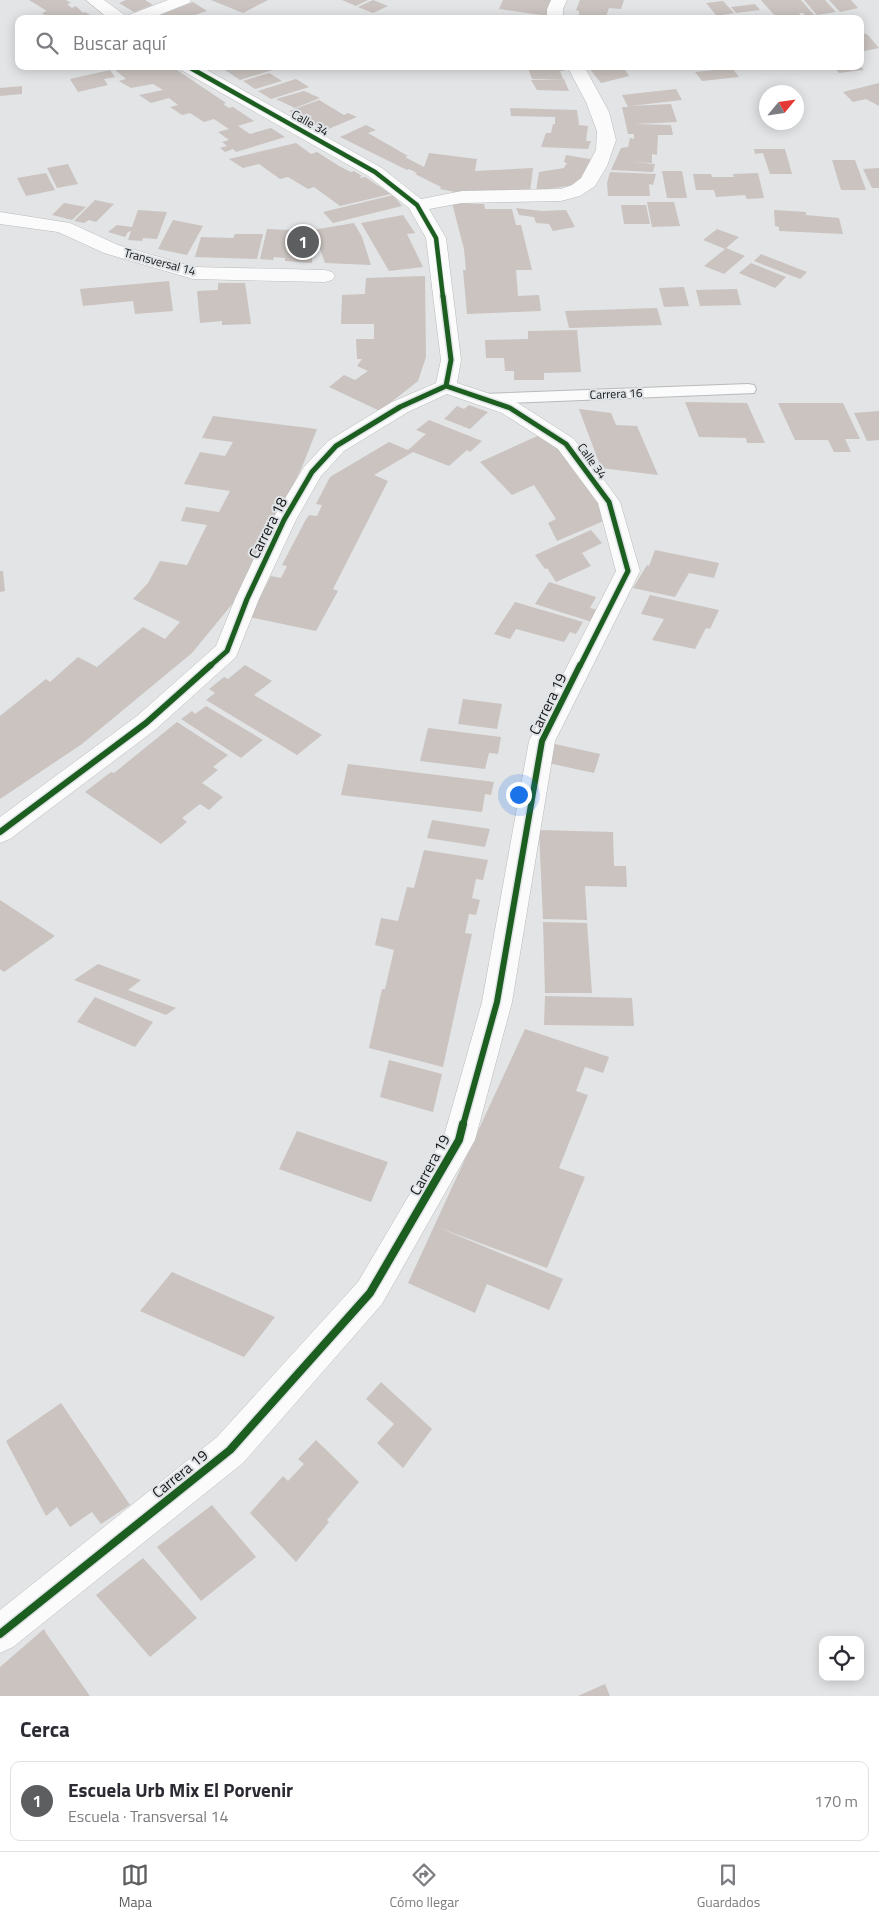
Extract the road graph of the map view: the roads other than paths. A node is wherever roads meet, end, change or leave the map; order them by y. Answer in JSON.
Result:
{"nodes":[{"id":1,"x":94,"y":0,"type":"edge"},
{"id":2,"x":183,"y":0,"type":"edge"},
{"id":3,"x":559,"y":0,"type":"edge"},
{"id":4,"x":115,"y":15,"type":"edge"},
{"id":5,"x":144,"y":15,"type":"edge"},
{"id":6,"x":555,"y":15,"type":"edge"},
{"id":7,"x":194,"y":70,"type":"edge"},
{"id":8,"x":577,"y":70,"type":"edge"},
{"id":9,"x":417,"y":205,"type":"junction"},
{"id":10,"x":0,"y":218,"type":"edge"},
{"id":11,"x":325,"y":276,"type":"dead end"},
{"id":12,"x":446,"y":386,"type":"junction"},
{"id":13,"x":748,"y":389,"type":"dead end"},
{"id":14,"x":484,"y":399,"type":"junction"},
{"id":15,"x":609,"y":502,"type":"joint"},
{"id":16,"x":0,"y":832,"type":"edge"},
{"id":17,"x":0,"y":1634,"type":"edge"}],
"edges":[{"from":1,"to":4,"type":"street"},
{"from":2,"to":5,"type":"street"},
{"from":3,"to":6,"type":"street"},
{"from":7,"to":9,"type":"street","name":"Calle 34"},
{"from":8,"to":9,"type":"street"},
{"from":9,"to":12,"type":"street"},
{"from":10,"to":11,"type":"street","name":"Transversal 14"},
{"from":12,"to":14,"type":"street","name":"Calle 34"},
{"from":12,"to":16,"type":"street","name":"Carrera 18"},
{"from":13,"to":14,"type":"lane","name":"Carrera 16"},
{"from":14,"to":15,"type":"street","name":"Calle 34"},
{"from":15,"to":17,"type":"street","name":"Carrera 19"}]}
